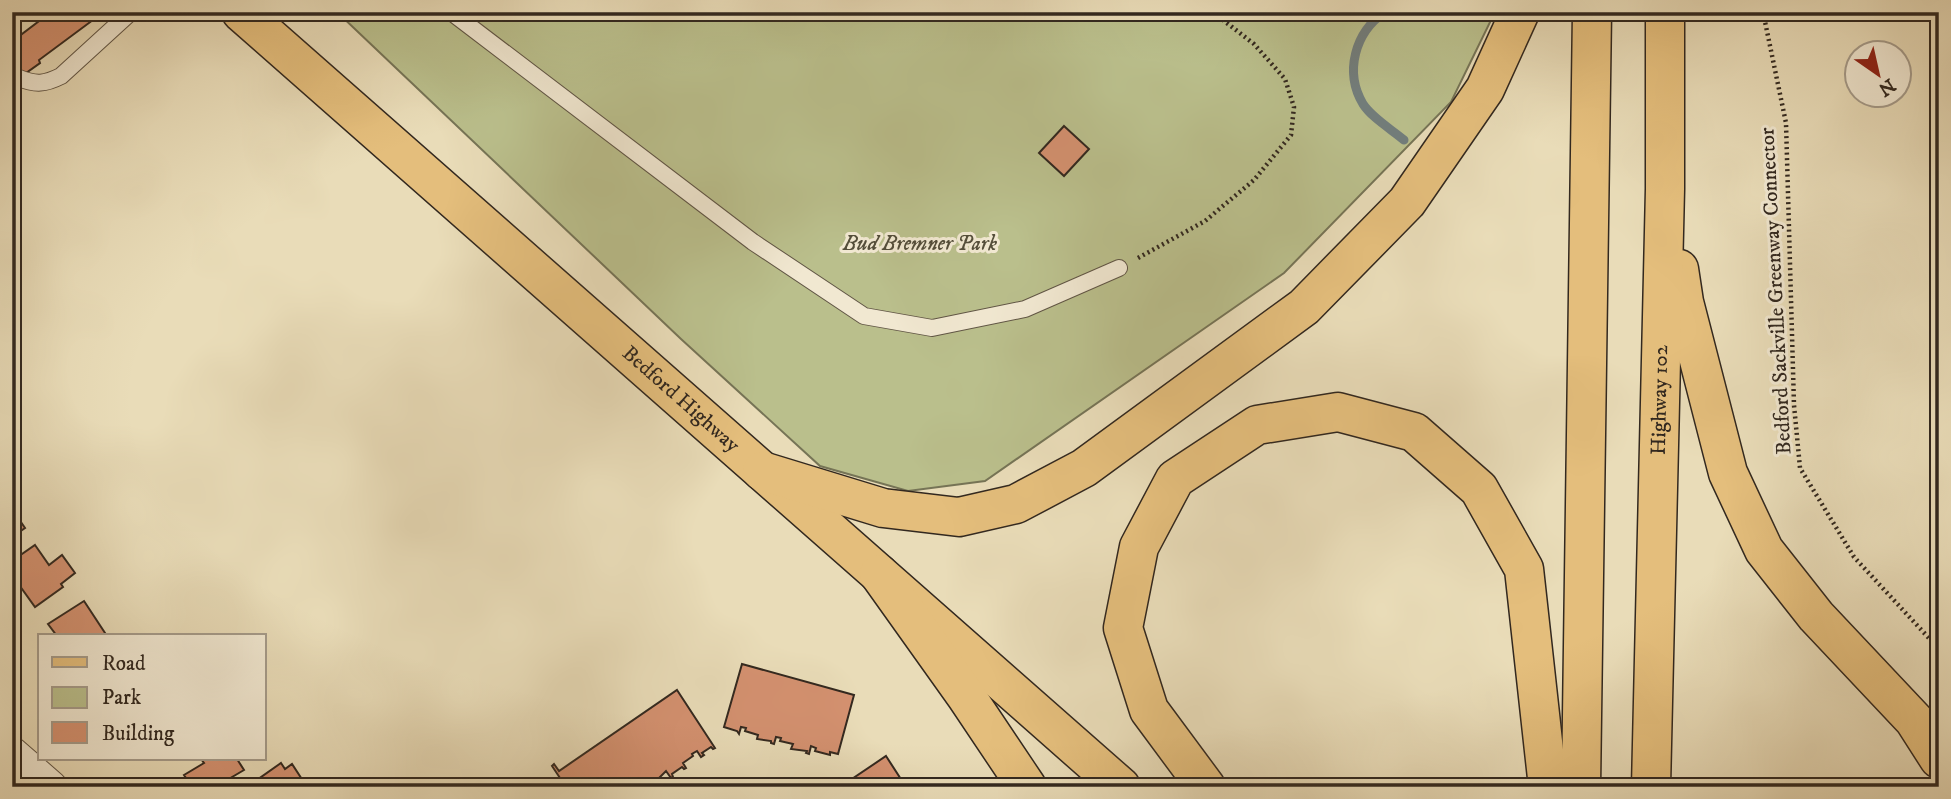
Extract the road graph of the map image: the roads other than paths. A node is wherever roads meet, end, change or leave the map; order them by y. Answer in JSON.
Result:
{"nodes":[{"id":1,"x":131,"y":12,"type":"edge"},
{"id":2,"x":241,"y":12,"type":"edge"},
{"id":3,"x":451,"y":12,"type":"edge"},
{"id":4,"x":1520,"y":12,"type":"edge"},
{"id":5,"x":1592,"y":12,"type":"edge"},
{"id":6,"x":1665,"y":12,"type":"edge"},
{"id":7,"x":19,"y":78,"type":"dead end"},
{"id":8,"x":1665,"y":188,"type":"junction"},
{"id":9,"x":1118,"y":268,"type":"road end"},
{"id":10,"x":762,"y":471,"type":"junction"},
{"id":11,"x":878,"y":574,"type":"junction"},
{"id":12,"x":1939,"y":759,"type":"edge"},
{"id":13,"x":1027,"y":787,"type":"edge"},
{"id":14,"x":1121,"y":787,"type":"edge"},
{"id":15,"x":1206,"y":787,"type":"edge"},
{"id":16,"x":1548,"y":787,"type":"edge"},
{"id":17,"x":1581,"y":787,"type":"edge"},
{"id":18,"x":1651,"y":787,"type":"edge"}],
"edges":[{"from":1,"to":7,"type":"lane"},
{"from":2,"to":10,"type":"main road","name":"Bedford Highway"},
{"from":3,"to":9,"type":"lane"},
{"from":4,"to":10,"type":"main road"},
{"from":5,"to":17,"type":"main road"},
{"from":6,"to":8,"type":"main road","name":"Highway 102"},
{"from":8,"to":12,"type":"main road"},
{"from":8,"to":18,"type":"main road","name":"Highway 102"},
{"from":10,"to":11,"type":"main road","name":"Bedford Highway"},
{"from":11,"to":13,"type":"main road"},
{"from":11,"to":14,"type":"main road","name":"Bedford Highway"},
{"from":15,"to":16,"type":"main road"}]}
